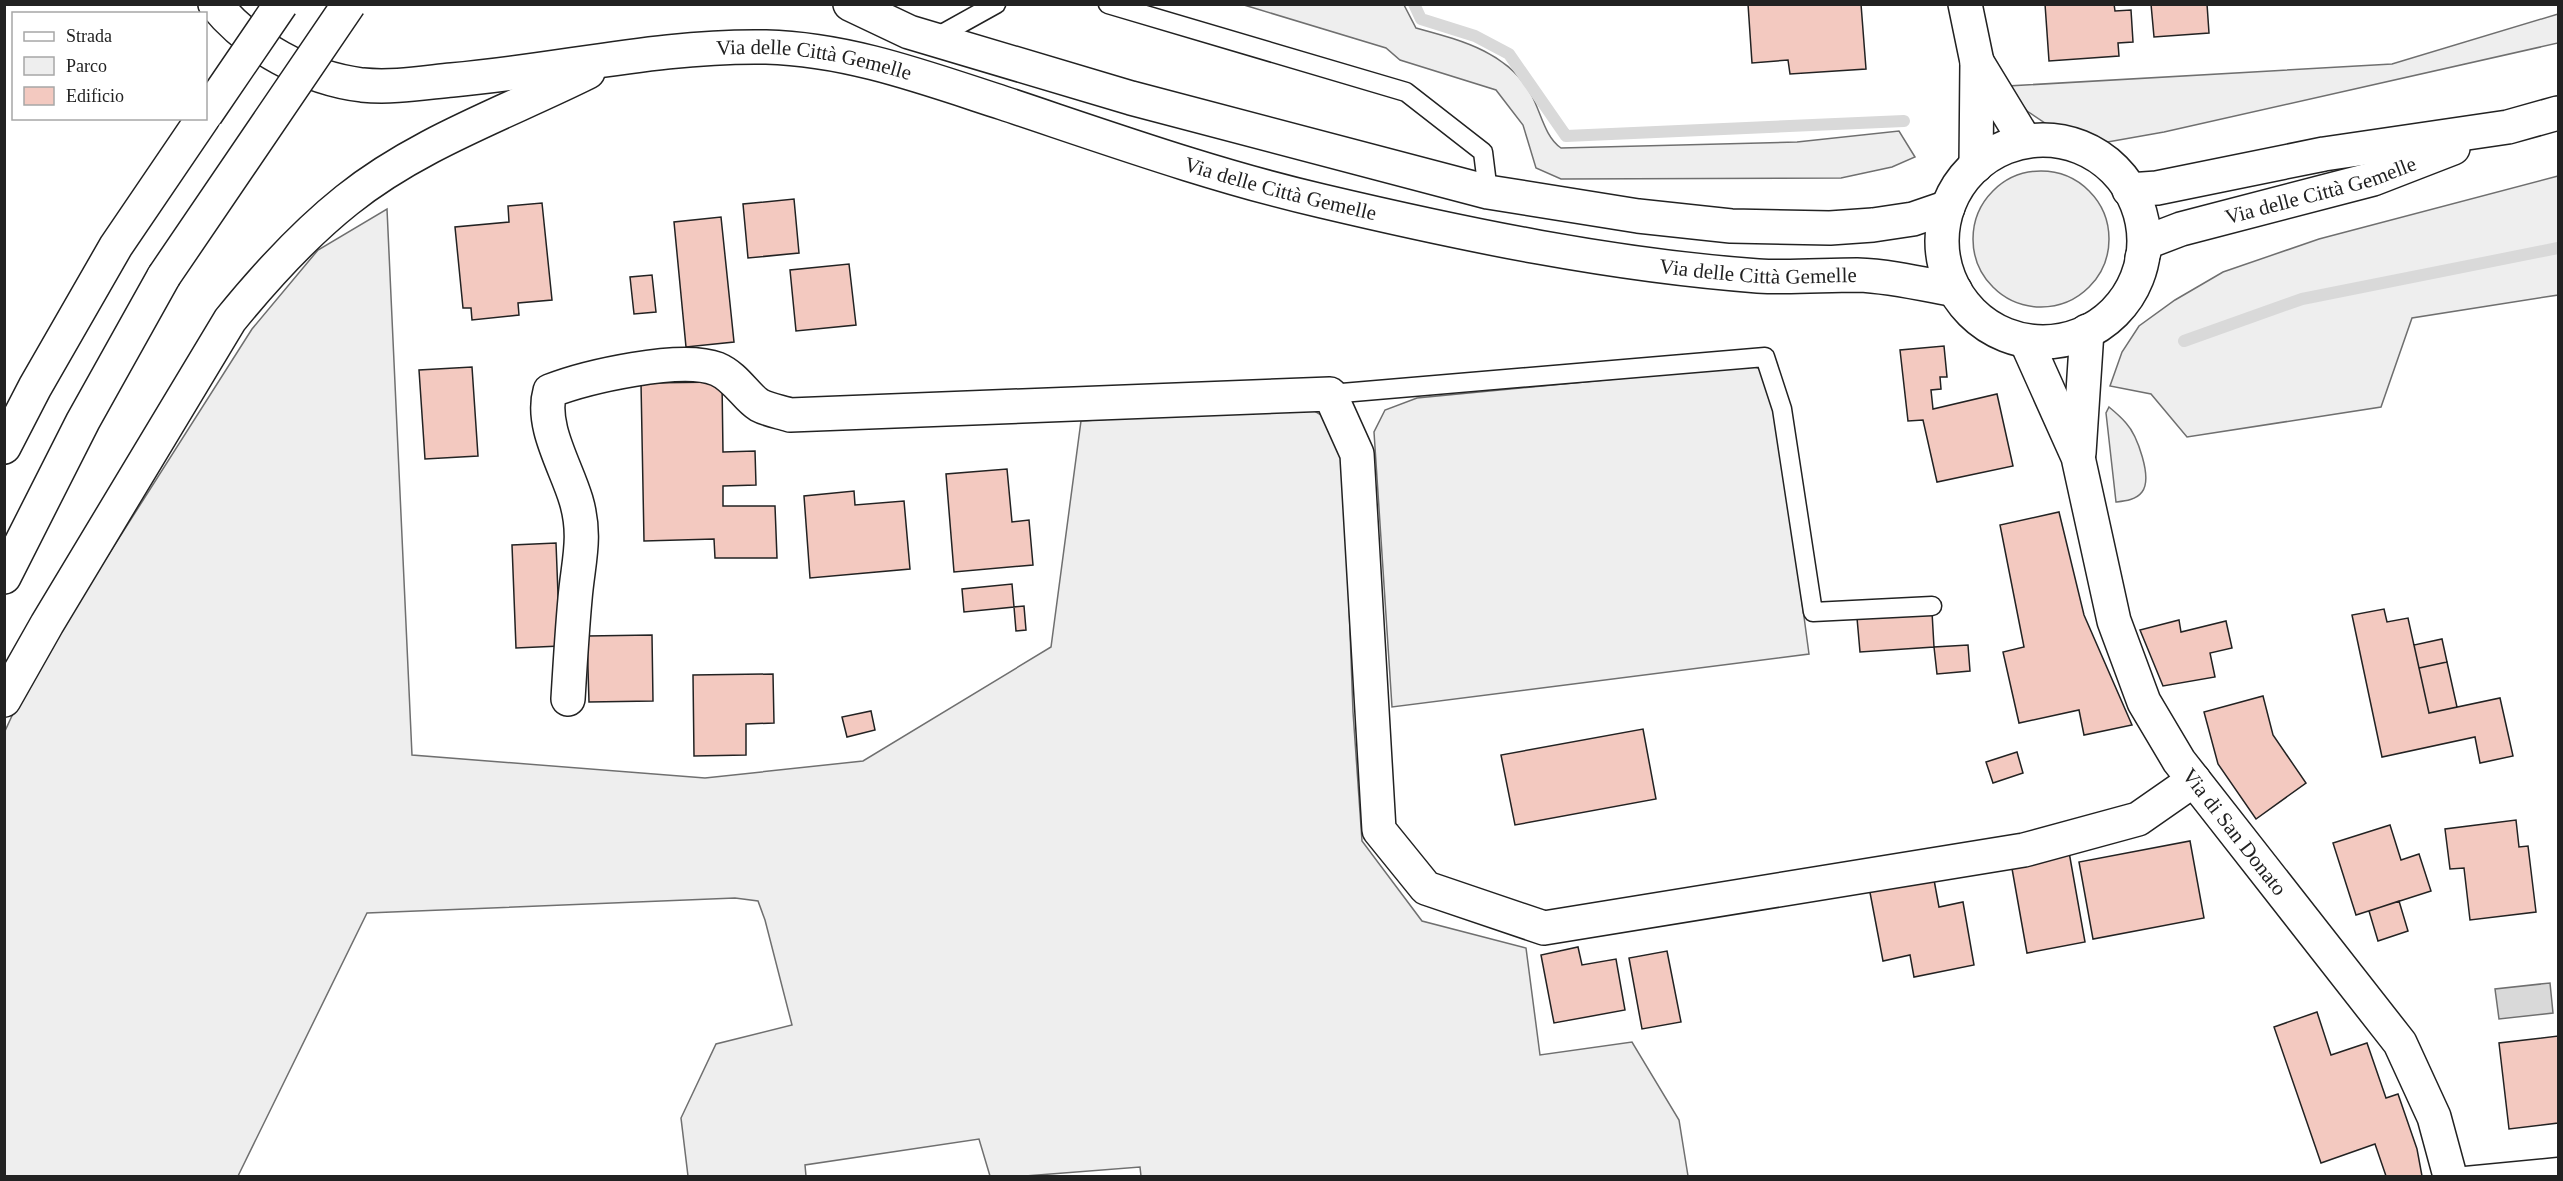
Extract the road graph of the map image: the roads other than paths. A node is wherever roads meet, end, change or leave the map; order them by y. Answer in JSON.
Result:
{"nodes":[{"id":1,"x":215,"y":4,"type":"edge"},
{"id":2,"x":281,"y":4,"type":"edge"},
{"id":3,"x":349,"y":4,"type":"edge"},
{"id":4,"x":850,"y":4,"type":"edge"},
{"id":5,"x":996,"y":4,"type":"edge"},
{"id":6,"x":1108,"y":4,"type":"edge"},
{"id":7,"x":1965,"y":4,"type":"edge"},
{"id":8,"x":933,"y":39,"type":"junction"},
{"id":9,"x":617,"y":58,"type":"junction"},
{"id":10,"x":1977,"y":62,"type":"junction"},
{"id":11,"x":207,"y":113,"type":"edge"},
{"id":12,"x":2559,"y":114,"type":"edge"},
{"id":13,"x":201,"y":120,"type":"edge"},
{"id":14,"x":2508,"y":127,"type":"junction"},
{"id":15,"x":2025,"y":141,"type":"junction"},
{"id":16,"x":1976,"y":166,"type":"junction"},
{"id":17,"x":2129,"y":190,"type":"junction"},
{"id":18,"x":1488,"y":192,"type":"junction"},
{"id":19,"x":1948,"y":207,"type":"junction"},
{"id":20,"x":2142,"y":258,"type":"junction"},
{"id":21,"x":1955,"y":290,"type":"junction"},
{"id":22,"x":2087,"y":331,"type":"junction"},
{"id":23,"x":2026,"y":341,"type":"junction"},
{"id":24,"x":1330,"y":394,"type":"junction"},
{"id":25,"x":4,"y":447,"type":"edge"},
{"id":26,"x":2078,"y":457,"type":"junction"},
{"id":27,"x":4,"y":577,"type":"edge"},
{"id":28,"x":1932,"y":606,"type":"dead end"},
{"id":29,"x":568,"y":699,"type":"dead end"},
{"id":30,"x":4,"y":700,"type":"edge"},
{"id":31,"x":2194,"y":780,"type":"junction"},
{"id":32,"x":2559,"y":1167,"type":"edge"},
{"id":33,"x":2450,"y":1176,"type":"edge"},
{"id":34,"x":2465,"y":1176,"type":"edge"}],
"edges":[{"from":1,"to":9,"type":"main road","name":"Via delle Città Gemelle"},
{"from":2,"to":11,"type":"main road","bridge":true},
{"from":3,"to":27,"type":"main road","bridge":true},
{"from":4,"to":8,"type":"main road","name":"Via delle Città Gemelle"},
{"from":5,"to":8,"type":"lane"},
{"from":6,"to":18,"type":"lane"},
{"from":7,"to":10,"type":"main road"},
{"from":8,"to":18,"type":"main road","name":"Via delle Città Gemelle"},
{"from":9,"to":21,"type":"main road","name":"Via delle Città Gemelle"},
{"from":9,"to":30,"type":"main road"},
{"from":10,"to":15,"type":"main road"},
{"from":10,"to":16,"type":"main road"},
{"from":12,"to":14,"type":"main road","name":"Via delle Città Gemelle"},
{"from":13,"to":25,"type":"main road"},
{"from":14,"to":17,"type":"main road","name":"Via delle Città Gemelle"},
{"from":14,"to":20,"type":"main road","name":"Via delle Città Gemelle"},
{"from":15,"to":16,"type":"main road"},
{"from":15,"to":17,"type":"main road"},
{"from":16,"to":19,"type":"main road"},
{"from":17,"to":20,"type":"main road"},
{"from":18,"to":19,"type":"main road","name":"Via delle Città Gemelle"},
{"from":19,"to":21,"type":"main road"},
{"from":20,"to":22,"type":"main road"},
{"from":21,"to":23,"type":"main road"},
{"from":22,"to":23,"type":"main road"},
{"from":22,"to":26,"type":"main road","name":"Via di San Donato"},
{"from":23,"to":26,"type":"main road","name":"Via di San Donato"},
{"from":24,"to":28,"type":"lane"},
{"from":24,"to":29,"type":"main road"},
{"from":24,"to":31,"type":"main road"},
{"from":26,"to":31,"type":"main road","name":"Via di San Donato"},
{"from":31,"to":33,"type":"main road","name":"Via di San Donato"},
{"from":32,"to":34,"type":"lane"}]}
